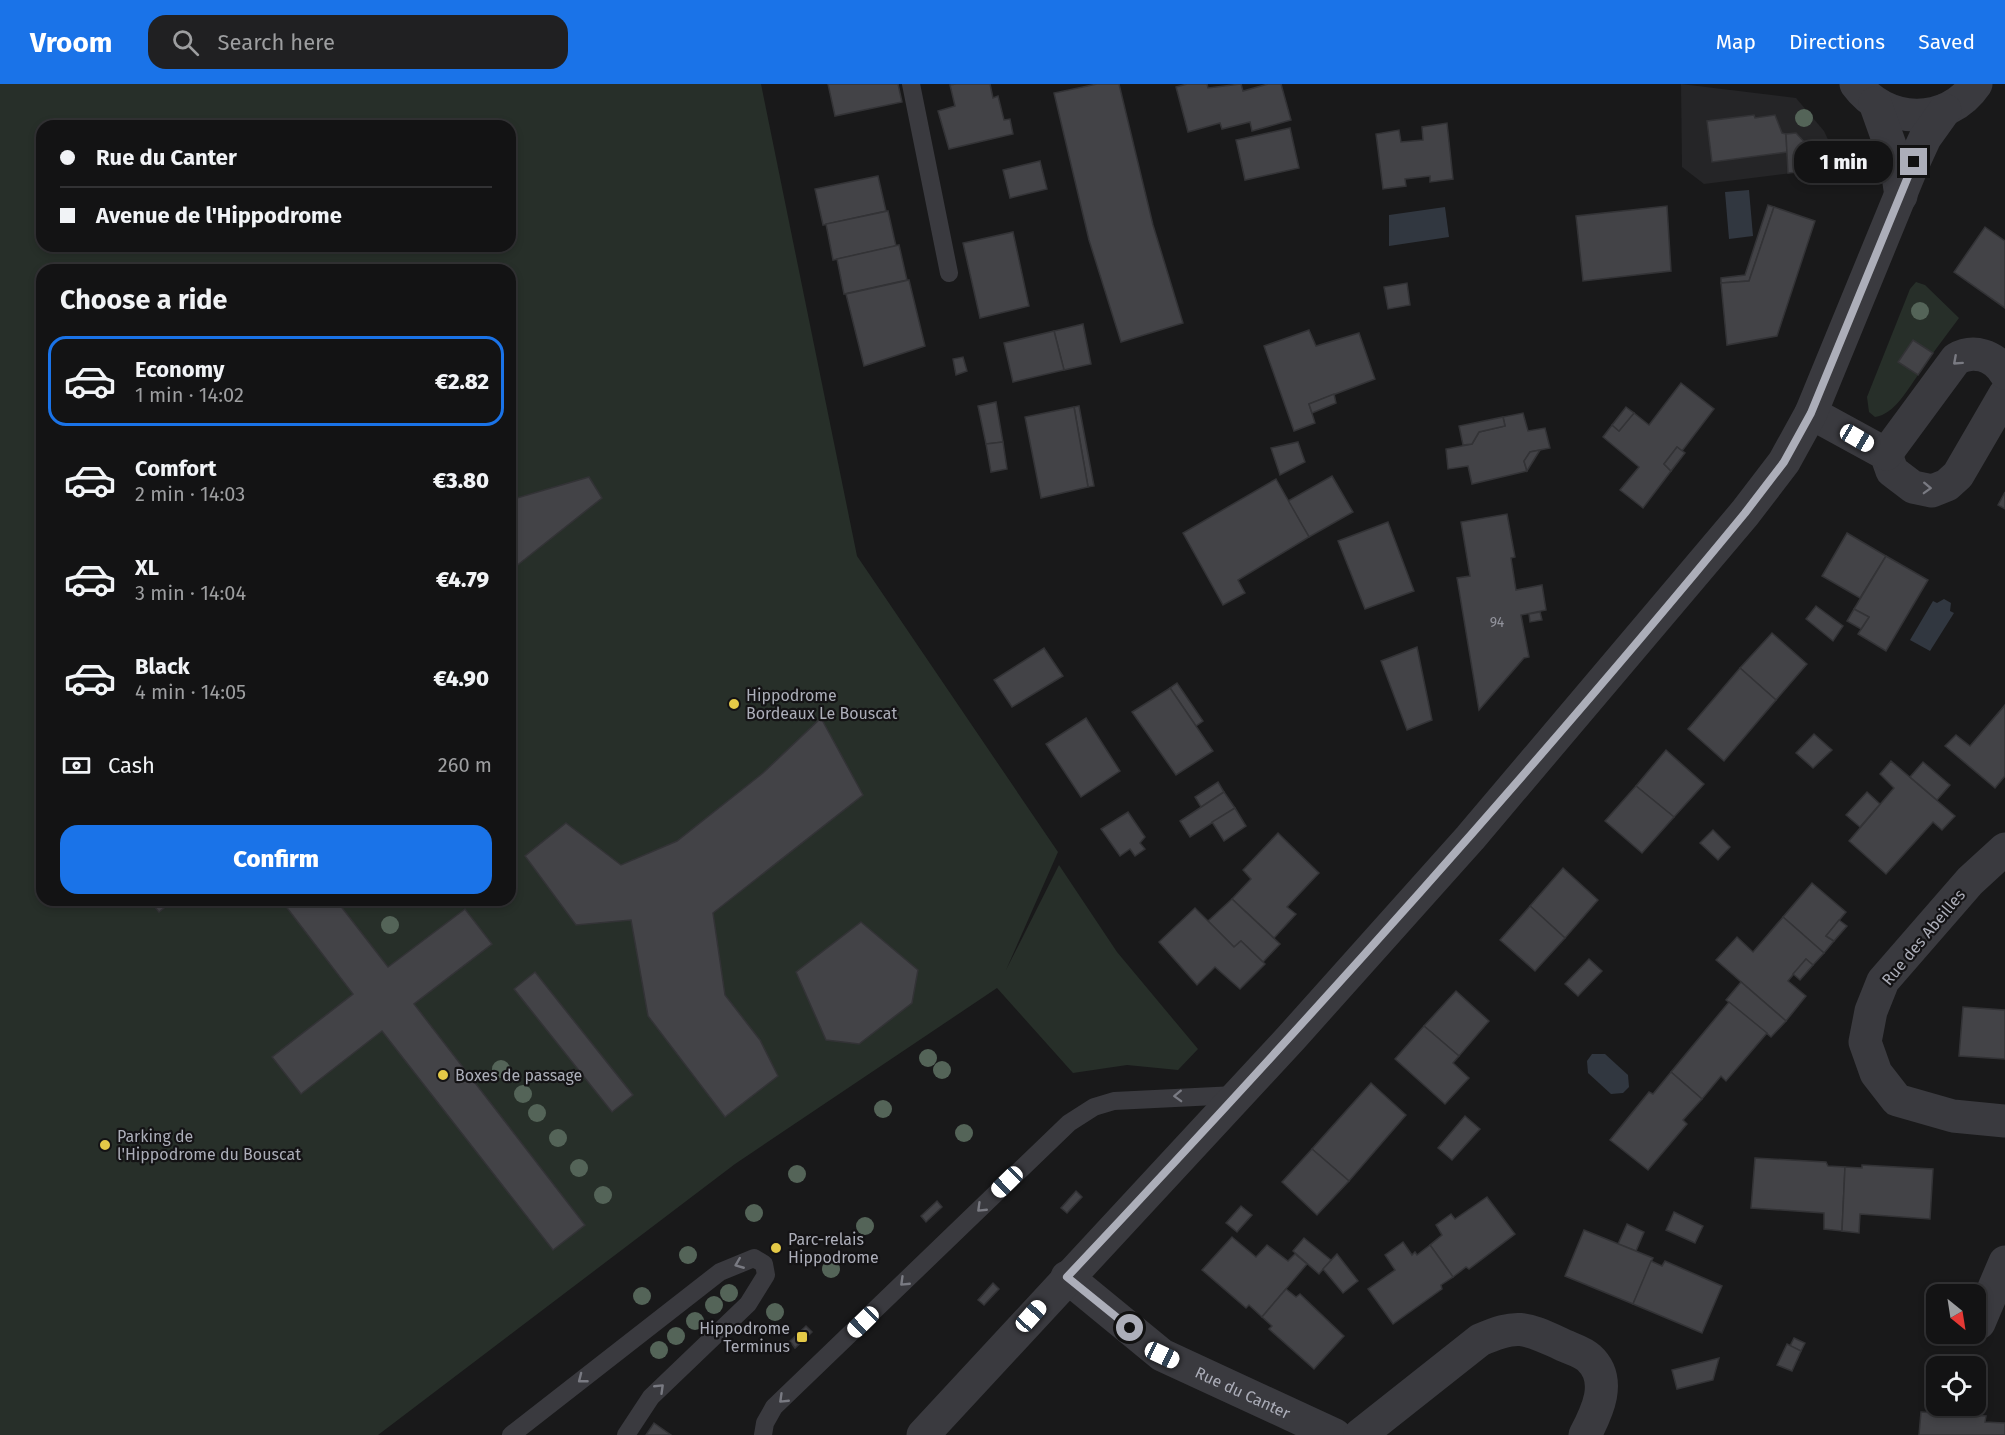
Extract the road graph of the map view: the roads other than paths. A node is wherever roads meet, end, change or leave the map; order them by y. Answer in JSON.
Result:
{"nodes":[{"id":1,"x":911,"y":84,"type":"edge"},
{"id":2,"x":1978,"y":85,"type":"edge"},
{"id":3,"x":1865,"y":94,"type":"edge"},
{"id":4,"x":1945,"y":110,"type":"junction"},
{"id":5,"x":1901,"y":195,"type":"junction"},
{"id":6,"x":949,"y":273,"type":"dead end"},
{"id":7,"x":2005,"y":373,"type":"edge"},
{"id":8,"x":2005,"y":394,"type":"edge"},
{"id":9,"x":1811,"y":413,"type":"junction"},
{"id":10,"x":1886,"y":454,"type":"junction"},
{"id":11,"x":2005,"y":849,"type":"edge"},
{"id":12,"x":1236,"y":1095,"type":"junction"},
{"id":13,"x":2005,"y":1121,"type":"edge"},
{"id":14,"x":2005,"y":1262,"type":"edge"},
{"id":15,"x":1067,"y":1277,"type":"junction"},
{"id":16,"x":1986,"y":1307,"type":"edge"},
{"id":17,"x":511,"y":1435,"type":"edge"},
{"id":18,"x":626,"y":1435,"type":"edge"},
{"id":19,"x":763,"y":1435,"type":"edge"},
{"id":20,"x":923,"y":1435,"type":"edge"},
{"id":21,"x":1335,"y":1435,"type":"edge"},
{"id":22,"x":1360,"y":1435,"type":"edge"},
{"id":23,"x":1585,"y":1435,"type":"edge"}],
"edges":[{"from":1,"to":6,"type":"lane"},
{"from":2,"to":4,"type":"street"},
{"from":3,"to":4,"type":"street"},
{"from":3,"to":5,"type":"street"},
{"from":4,"to":5,"type":"street"},
{"from":5,"to":9,"type":"street"},
{"from":7,"to":10,"type":"street","one_way":true},
{"from":10,"to":8,"type":"street","one_way":true},
{"from":9,"to":10,"type":"street"},
{"from":9,"to":12,"type":"street"},
{"from":11,"to":13,"type":"street","name":"Rue des Abeilles"},
{"from":12,"to":15,"type":"street"},
{"from":12,"to":19,"type":"lane","one_way":true},
{"from":14,"to":16,"type":"street"},
{"from":15,"to":20,"type":"street"},
{"from":15,"to":21,"type":"street","name":"Rue du Canter"},
{"from":18,"to":17,"type":"lane","one_way":true},
{"from":22,"to":23,"type":"street"}]}
